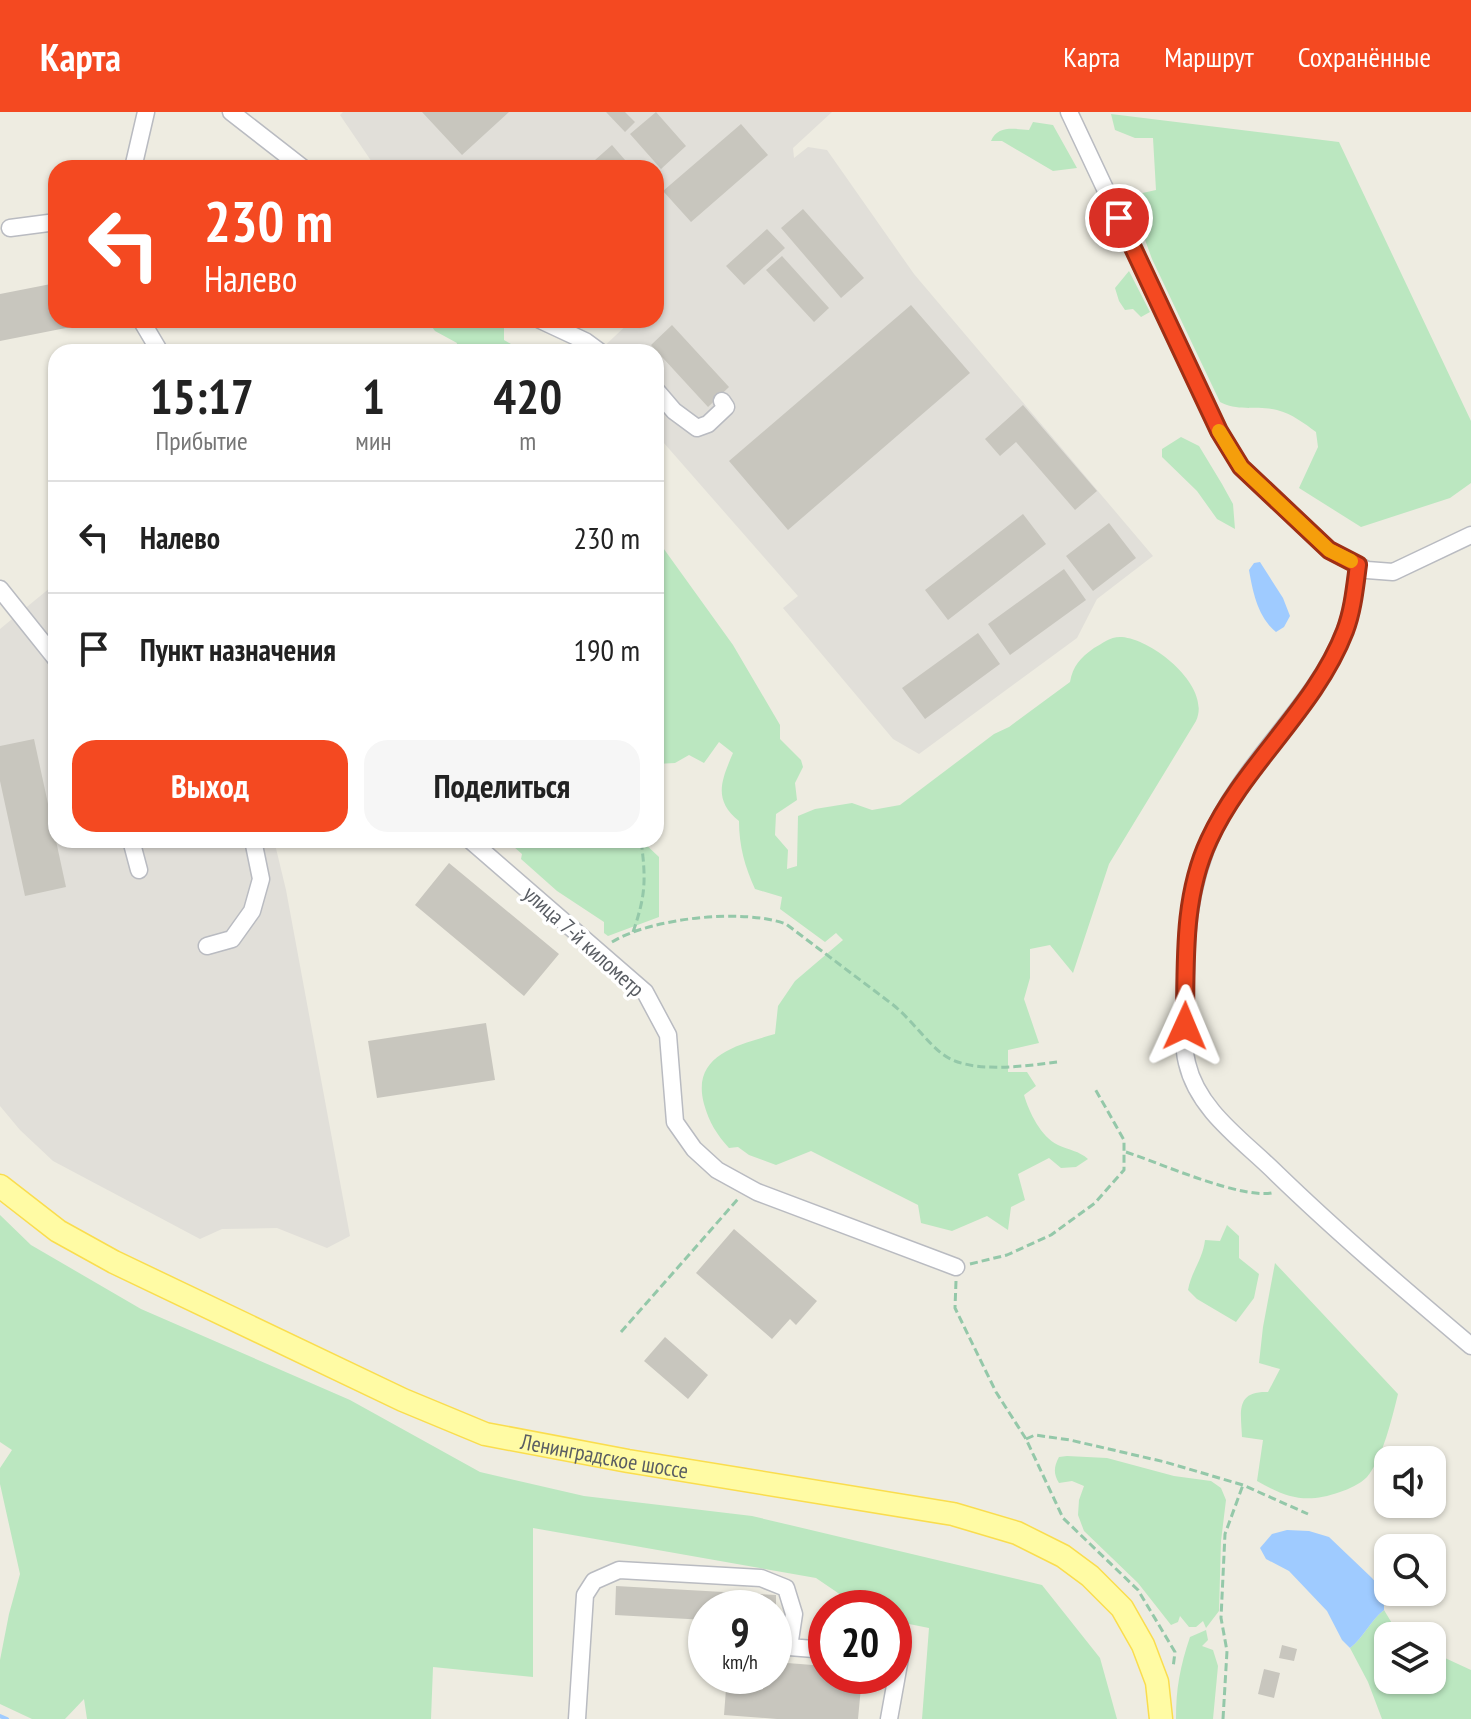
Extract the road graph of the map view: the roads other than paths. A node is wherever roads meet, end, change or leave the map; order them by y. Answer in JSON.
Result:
{"nodes":[{"id":1,"x":146,"y":112,"type":"edge"},
{"id":2,"x":231,"y":112,"type":"edge"},
{"id":3,"x":1069,"y":112,"type":"edge"},
{"id":4,"x":135,"y":160,"type":"edge"},
{"id":5,"x":293,"y":160,"type":"edge"},
{"id":6,"x":48,"y":223,"type":"edge"},
{"id":7,"x":10,"y":228,"type":"dead end"},
{"id":8,"x":557,"y":328,"type":"edge"},
{"id":9,"x":589,"y":344,"type":"edge"},
{"id":10,"x":664,"y":399,"type":"edge"},
{"id":11,"x":722,"y":401,"type":"dead end"},
{"id":12,"x":1471,"y":535,"type":"edge"},
{"id":13,"x":1358,"y":565,"type":"junction"},
{"id":14,"x":0,"y":589,"type":"edge"},
{"id":15,"x":48,"y":649,"type":"edge"},
{"id":16,"x":133,"y":848,"type":"edge"},
{"id":17,"x":255,"y":848,"type":"edge"},
{"id":18,"x":479,"y":848,"type":"edge"},
{"id":19,"x":139,"y":870,"type":"dead end"},
{"id":20,"x":207,"y":946,"type":"dead end"},
{"id":21,"x":0,"y":1186,"type":"edge"},
{"id":22,"x":956,"y":1267,"type":"road end"},
{"id":23,"x":1471,"y":1346,"type":"edge"},
{"id":24,"x":808,"y":1649,"type":"edge"},
{"id":25,"x":894,"y":1694,"type":"edge"},
{"id":26,"x":577,"y":1719,"type":"edge"},
{"id":27,"x":889,"y":1719,"type":"edge"},
{"id":28,"x":1161,"y":1719,"type":"edge"}],
"edges":[{"from":1,"to":4,"type":"lane"},
{"from":2,"to":5,"type":"lane"},
{"from":3,"to":13,"type":"lane"},
{"from":6,"to":7,"type":"lane"},
{"from":8,"to":9,"type":"lane"},
{"from":10,"to":11,"type":"lane"},
{"from":12,"to":13,"type":"lane"},
{"from":13,"to":23,"type":"lane"},
{"from":14,"to":15,"type":"lane"},
{"from":16,"to":19,"type":"lane"},
{"from":17,"to":20,"type":"lane"},
{"from":18,"to":22,"type":"lane","name":"улица 7-й километр"},
{"from":21,"to":28,"type":"main road","name":"Ленинградское шоссе"},
{"from":24,"to":26,"type":"lane"},
{"from":25,"to":27,"type":"lane"}]}
